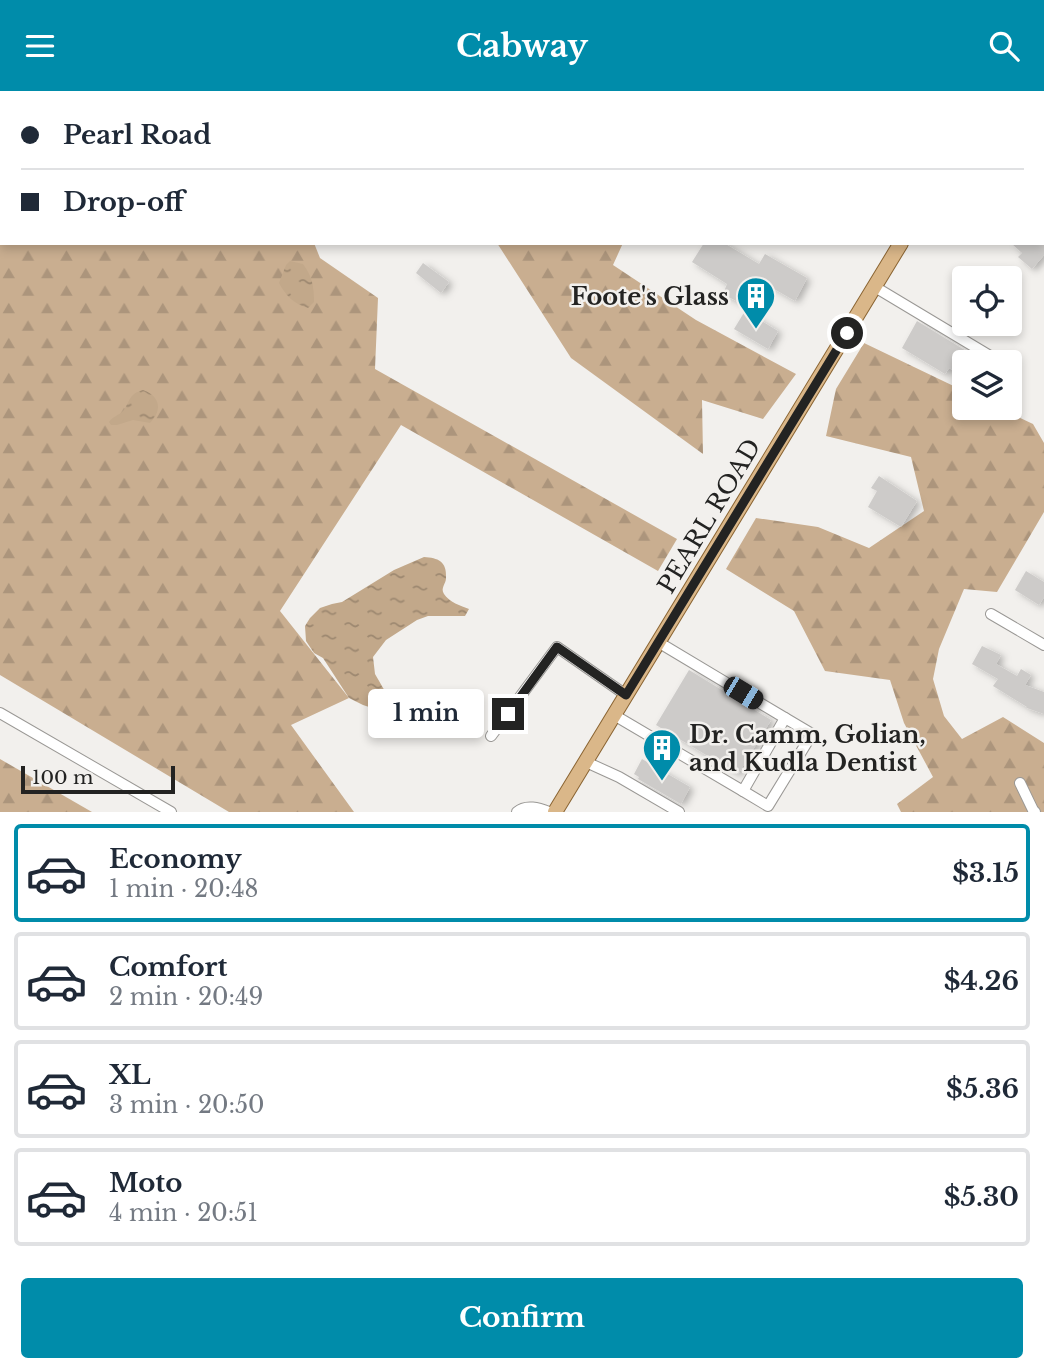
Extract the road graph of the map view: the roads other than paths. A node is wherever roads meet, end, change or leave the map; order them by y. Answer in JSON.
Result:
{"nodes":[{"id":1,"x":900,"y":245,"type":"edge"},
{"id":2,"x":874,"y":287,"type":"junction"},
{"id":3,"x":980,"y":350,"type":"edge"},
{"id":4,"x":991,"y":614,"type":"dead end"},
{"id":5,"x":658,"y":642,"type":"junction"},
{"id":6,"x":1044,"y":645,"type":"edge"},
{"id":7,"x":626,"y":695,"type":"junction"},
{"id":8,"x":0,"y":712,"type":"edge"},
{"id":9,"x":614,"y":715,"type":"junction"},
{"id":10,"x":785,"y":718,"type":"junction"},
{"id":11,"x":491,"y":736,"type":"dead end"},
{"id":12,"x":586,"y":762,"type":"junction"},
{"id":13,"x":1020,"y":783,"type":"dead end"},
{"id":14,"x":743,"y":791,"type":"junction"},
{"id":15,"x":171,"y":812,"type":"edge"},
{"id":16,"x":517,"y":812,"type":"edge"},
{"id":17,"x":549,"y":812,"type":"edge"},
{"id":18,"x":555,"y":812,"type":"edge"},
{"id":19,"x":679,"y":812,"type":"edge"},
{"id":20,"x":1035,"y":812,"type":"edge"}],
"edges":[{"from":1,"to":2,"type":"main road","name":"PEARL ROAD"},
{"from":2,"to":3,"type":"street"},
{"from":2,"to":5,"type":"main road","name":"PEARL ROAD"},
{"from":4,"to":6,"type":"street"},
{"from":5,"to":7,"type":"main road","name":"PEARL ROAD"},
{"from":5,"to":10,"type":"street"},
{"from":7,"to":9,"type":"main road","name":"PEARL ROAD"},
{"from":7,"to":11,"type":"street"},
{"from":8,"to":15,"type":"street"},
{"from":9,"to":12,"type":"main road","name":"PEARL ROAD"},
{"from":9,"to":14,"type":"street"},
{"from":10,"to":14,"type":"street"},
{"from":10,"to":14,"type":"street"},
{"from":12,"to":18,"type":"main road","name":"PEARL ROAD"},
{"from":12,"to":19,"type":"street"},
{"from":13,"to":20,"type":"street"},
{"from":16,"to":17,"type":"street"}]}
